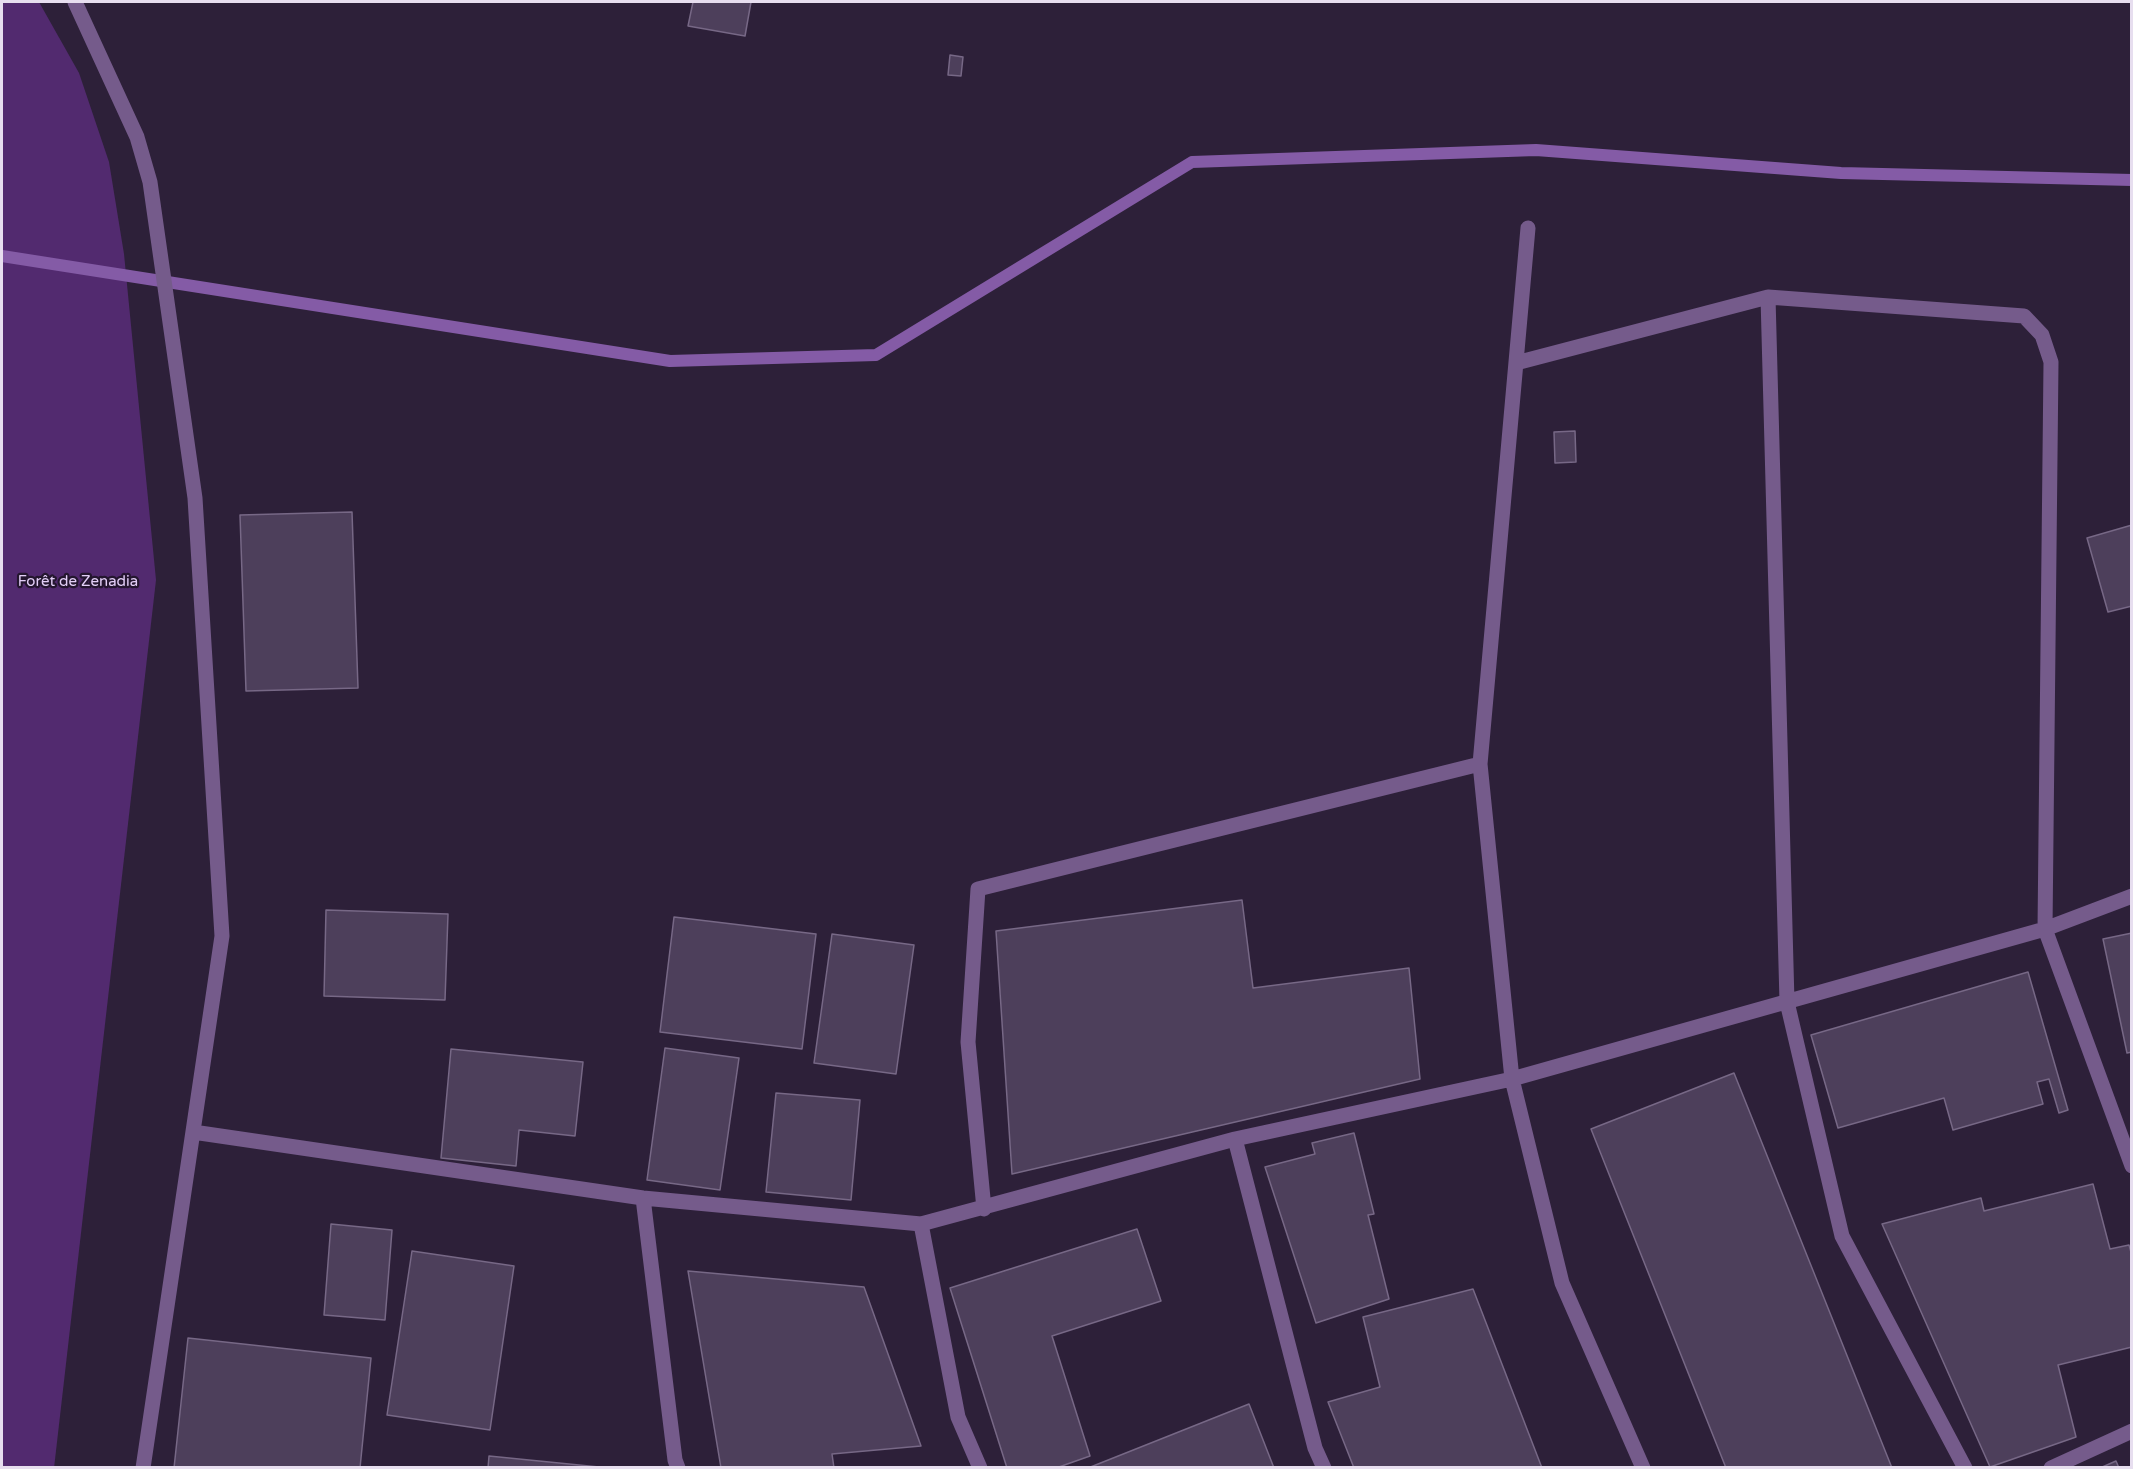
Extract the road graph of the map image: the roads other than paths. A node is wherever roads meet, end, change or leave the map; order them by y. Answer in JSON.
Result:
{"nodes":[{"id":1,"x":75,"y":2,"type":"edge"},
{"id":2,"x":1528,"y":228,"type":"dead end"},
{"id":3,"x":1768,"y":297,"type":"junction"},
{"id":4,"x":1516,"y":363,"type":"junction"},
{"id":5,"x":1480,"y":764,"type":"junction"},
{"id":6,"x":2132,"y":896,"type":"edge"},
{"id":7,"x":2045,"y":929,"type":"junction"},
{"id":8,"x":1787,"y":1002,"type":"junction"},
{"id":9,"x":1512,"y":1079,"type":"junction"},
{"id":10,"x":193,"y":1132,"type":"junction"},
{"id":11,"x":1235,"y":1139,"type":"junction"},
{"id":12,"x":2132,"y":1166,"type":"edge"},
{"id":13,"x":643,"y":1198,"type":"junction"},
{"id":14,"x":984,"y":1209,"type":"junction"},
{"id":15,"x":921,"y":1224,"type":"junction"},
{"id":16,"x":2132,"y":1431,"type":"edge"},
{"id":17,"x":143,"y":1467,"type":"edge"},
{"id":18,"x":678,"y":1467,"type":"edge"},
{"id":19,"x":980,"y":1467,"type":"edge"},
{"id":20,"x":1324,"y":1467,"type":"edge"},
{"id":21,"x":1643,"y":1467,"type":"edge"},
{"id":22,"x":1965,"y":1467,"type":"edge"},
{"id":23,"x":2051,"y":1467,"type":"edge"}],
"edges":[{"from":1,"to":10,"type":"street"},
{"from":2,"to":4,"type":"street"},
{"from":3,"to":4,"type":"street"},
{"from":3,"to":7,"type":"street"},
{"from":3,"to":8,"type":"street"},
{"from":4,"to":5,"type":"street"},
{"from":5,"to":9,"type":"street"},
{"from":5,"to":14,"type":"street"},
{"from":6,"to":7,"type":"street"},
{"from":7,"to":8,"type":"street"},
{"from":7,"to":12,"type":"street"},
{"from":8,"to":9,"type":"street"},
{"from":8,"to":22,"type":"street"},
{"from":9,"to":11,"type":"street"},
{"from":9,"to":21,"type":"street"},
{"from":10,"to":13,"type":"street"},
{"from":10,"to":17,"type":"street"},
{"from":11,"to":14,"type":"street"},
{"from":11,"to":20,"type":"street"},
{"from":13,"to":15,"type":"street"},
{"from":13,"to":18,"type":"street"},
{"from":14,"to":15,"type":"street"},
{"from":15,"to":19,"type":"street"},
{"from":16,"to":23,"type":"street"}]}
